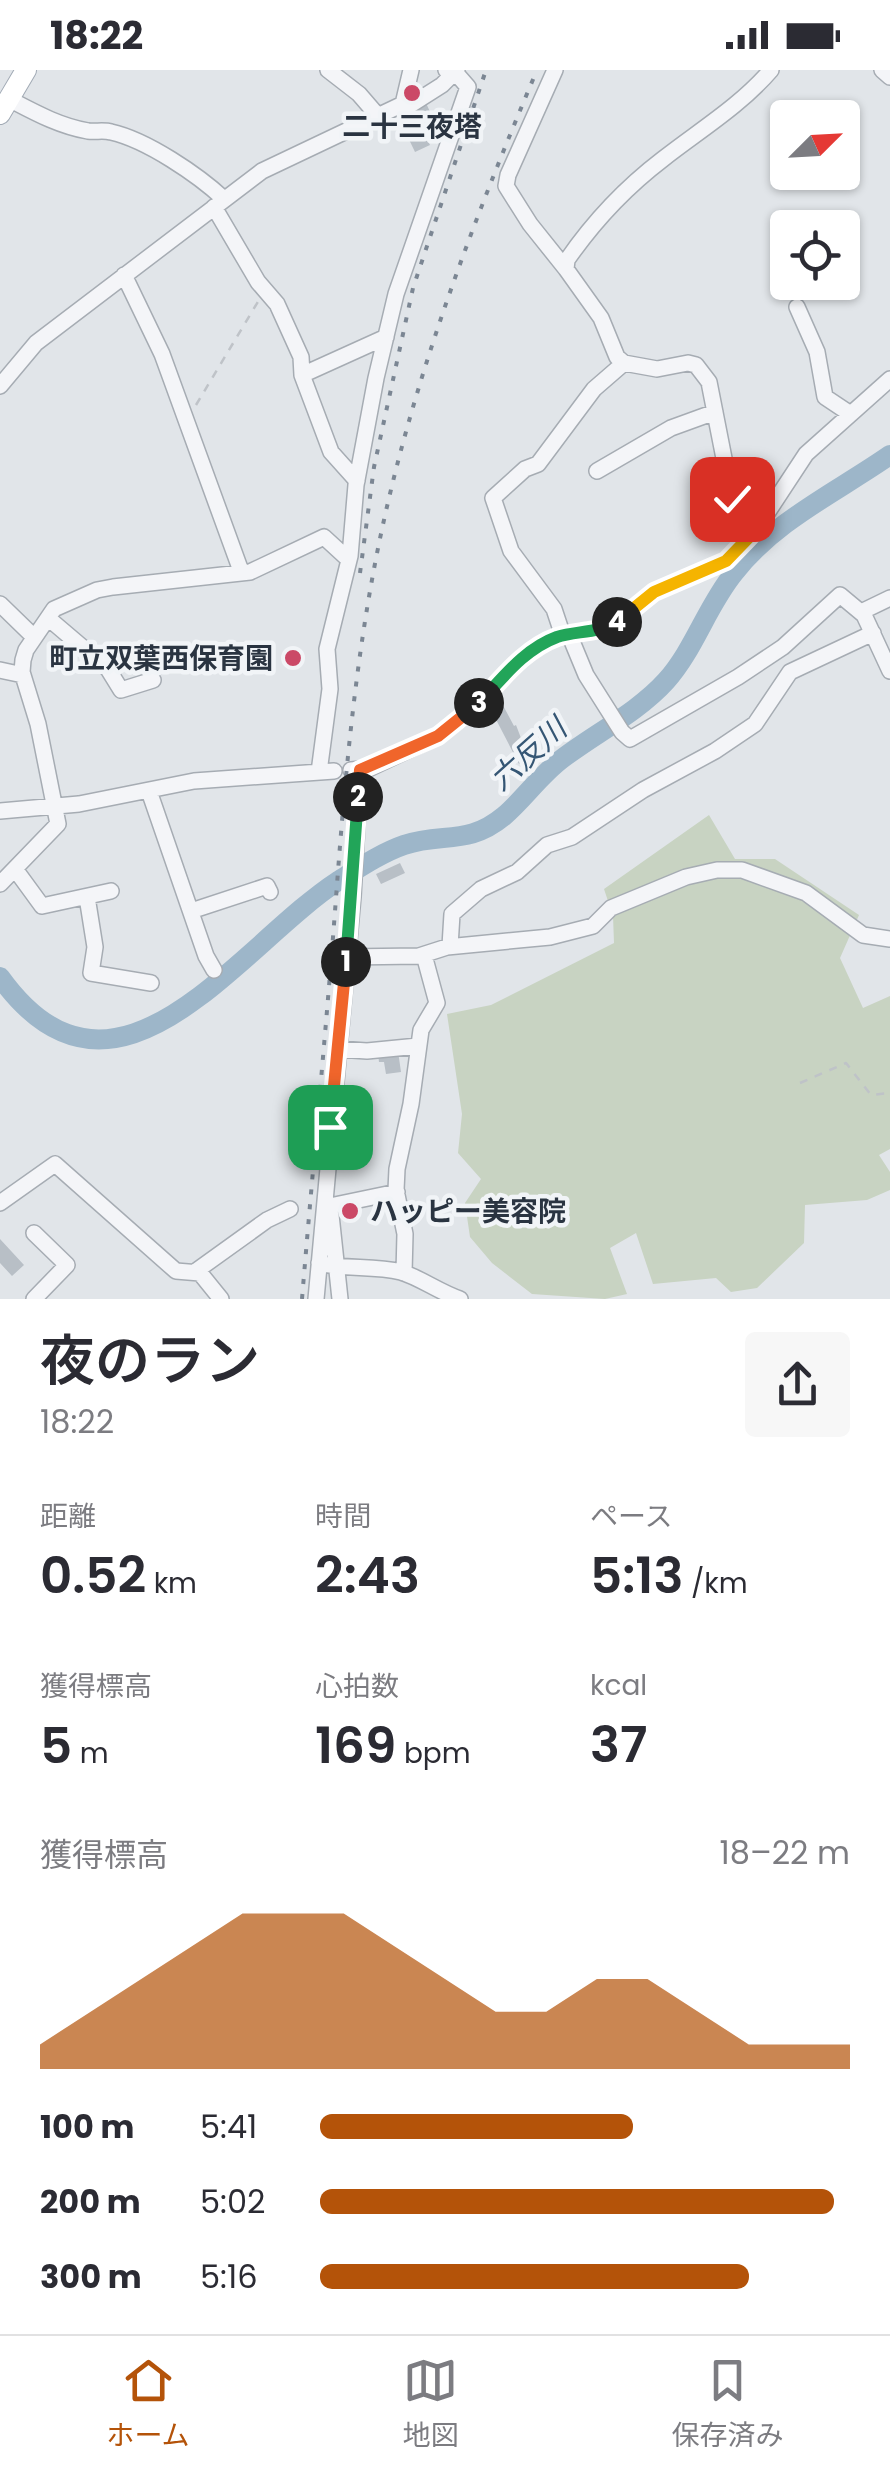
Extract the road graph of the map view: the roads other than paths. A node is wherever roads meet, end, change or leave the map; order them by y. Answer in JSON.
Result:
{"nodes":[{"id":1,"x":26,"y":70,"type":"edge"},
{"id":2,"x":328,"y":70,"type":"edge"},
{"id":3,"x":412,"y":70,"type":"edge"},
{"id":4,"x":556,"y":70,"type":"edge"},
{"id":5,"x":771,"y":70,"type":"edge"},
{"id":6,"x":882,"y":70,"type":"edge"},
{"id":7,"x":453,"y":71,"type":"edge"},
{"id":8,"x":890,"y":77,"type":"edge"},
{"id":9,"x":403,"y":104,"type":"junction"},
{"id":10,"x":4,"y":106,"type":"edge"},
{"id":11,"x":378,"y":116,"type":"junction"},
{"id":12,"x":219,"y":203,"type":"junction"},
{"id":13,"x":566,"y":269,"type":"junction"},
{"id":14,"x":124,"y":275,"type":"junction"},
{"id":15,"x":797,"y":307,"type":"dead end"},
{"id":16,"x":386,"y":337,"type":"junction"},
{"id":17,"x":624,"y":363,"type":"junction"},
{"id":18,"x":302,"y":375,"type":"junction"},
{"id":19,"x":890,"y":379,"type":"edge"},
{"id":20,"x":0,"y":386,"type":"edge"},
{"id":21,"x":714,"y":412,"type":"junction"},
{"id":22,"x":850,"y":413,"type":"junction"},
{"id":23,"x":597,"y":471,"type":"dead end"},
{"id":24,"x":357,"y":481,"type":"junction"},
{"id":25,"x":753,"y":533,"type":"junction"},
{"id":26,"x":349,"y":560,"type":"junction"},
{"id":27,"x":241,"y":571,"type":"junction"},
{"id":28,"x":890,"y":598,"type":"edge"},
{"id":29,"x":0,"y":604,"type":"edge"},
{"id":30,"x":861,"y":612,"type":"junction"},
{"id":31,"x":48,"y":618,"type":"junction"},
{"id":32,"x":873,"y":633,"type":"junction"},
{"id":33,"x":566,"y":635,"type":"junction"},
{"id":34,"x":34,"y":637,"type":"junction"},
{"id":35,"x":0,"y":670,"type":"edge"},
{"id":36,"x":890,"y":671,"type":"edge"},
{"id":37,"x":23,"y":675,"type":"junction"},
{"id":38,"x":153,"y":680,"type":"dead end"},
{"id":39,"x":341,"y":770,"type":"junction"},
{"id":40,"x":149,"y":791,"type":"junction"},
{"id":41,"x":56,"y":806,"type":"junction"},
{"id":42,"x":0,"y":810,"type":"edge"},
{"id":43,"x":15,"y":869,"type":"junction"},
{"id":44,"x":0,"y":884,"type":"edge"},
{"id":45,"x":111,"y":891,"type":"dead end"},
{"id":46,"x":270,"y":892,"type":"dead end"},
{"id":47,"x":88,"y":897,"type":"junction"},
{"id":48,"x":191,"y":911,"type":"junction"},
{"id":49,"x":890,"y":939,"type":"edge"},
{"id":50,"x":450,"y":946,"type":"junction"},
{"id":51,"x":424,"y":954,"type":"junction"},
{"id":52,"x":346,"y":956,"type":"junction"},
{"id":53,"x":214,"y":970,"type":"dead end"},
{"id":54,"x":150,"y":982,"type":"dead end"},
{"id":55,"x":418,"y":1046,"type":"junction"},
{"id":56,"x":338,"y":1049,"type":"junction"},
{"id":57,"x":397,"y":1192,"type":"junction"},
{"id":58,"x":0,"y":1203,"type":"edge"},
{"id":59,"x":324,"y":1206,"type":"junction"},
{"id":60,"x":290,"y":1209,"type":"dead end"},
{"id":61,"x":34,"y":1233,"type":"dead end"},
{"id":62,"x":319,"y":1263,"type":"junction"},
{"id":63,"x":340,"y":1268,"type":"junction"},
{"id":64,"x":196,"y":1271,"type":"junction"},
{"id":65,"x":404,"y":1273,"type":"junction"},
{"id":66,"x":34,"y":1299,"type":"edge"},
{"id":67,"x":221,"y":1299,"type":"edge"},
{"id":68,"x":316,"y":1299,"type":"edge"},
{"id":69,"x":340,"y":1299,"type":"edge"},
{"id":70,"x":460,"y":1299,"type":"edge"}],
"edges":[{"from":1,"to":10,"type":"main road"},
{"from":2,"to":11,"type":"street"},
{"from":3,"to":9,"type":"street"},
{"from":4,"to":13,"type":"street"},
{"from":5,"to":13,"type":"street"},
{"from":6,"to":8,"type":"street"},
{"from":7,"to":9,"type":"street"},
{"from":7,"to":16,"type":"street"},
{"from":9,"to":11,"type":"street"},
{"from":10,"to":12,"type":"street"},
{"from":11,"to":12,"type":"street"},
{"from":12,"to":14,"type":"street"},
{"from":12,"to":18,"type":"street"},
{"from":13,"to":17,"type":"street"},
{"from":14,"to":20,"type":"street"},
{"from":14,"to":27,"type":"street"},
{"from":15,"to":22,"type":"street"},
{"from":16,"to":18,"type":"street"},
{"from":16,"to":24,"type":"street"},
{"from":17,"to":21,"type":"street"},
{"from":17,"to":33,"type":"street"},
{"from":18,"to":24,"type":"street"},
{"from":19,"to":22,"type":"street"},
{"from":21,"to":23,"type":"street"},
{"from":21,"to":25,"type":"street"},
{"from":22,"to":25,"type":"street"},
{"from":24,"to":26,"type":"street"},
{"from":25,"to":33,"type":"street"},
{"from":26,"to":27,"type":"street"},
{"from":26,"to":39,"type":"street"},
{"from":27,"to":31,"type":"street"},
{"from":28,"to":30,"type":"street"},
{"from":29,"to":34,"type":"street"},
{"from":30,"to":32,"type":"street"},
{"from":30,"to":33,"type":"street"},
{"from":31,"to":34,"type":"street"},
{"from":31,"to":38,"type":"street"},
{"from":32,"to":36,"type":"street"},
{"from":32,"to":50,"type":"street"},
{"from":33,"to":39,"type":"street"},
{"from":34,"to":37,"type":"street"},
{"from":35,"to":37,"type":"street"},
{"from":37,"to":41,"type":"street"},
{"from":39,"to":40,"type":"street"},
{"from":39,"to":52,"type":"street"},
{"from":40,"to":41,"type":"street"},
{"from":40,"to":48,"type":"street"},
{"from":41,"to":42,"type":"street"},
{"from":41,"to":43,"type":"street"},
{"from":43,"to":44,"type":"street"},
{"from":43,"to":47,"type":"street"},
{"from":45,"to":47,"type":"street"},
{"from":46,"to":48,"type":"street"},
{"from":47,"to":54,"type":"street"},
{"from":48,"to":53,"type":"street"},
{"from":49,"to":50,"type":"street"},
{"from":50,"to":51,"type":"street"},
{"from":51,"to":52,"type":"street"},
{"from":51,"to":55,"type":"street"},
{"from":52,"to":56,"type":"street"},
{"from":55,"to":56,"type":"street"},
{"from":55,"to":57,"type":"street"},
{"from":56,"to":59,"type":"street"},
{"from":57,"to":59,"type":"street"},
{"from":57,"to":65,"type":"street"},
{"from":58,"to":64,"type":"street"},
{"from":59,"to":62,"type":"street"},
{"from":59,"to":63,"type":"street"},
{"from":60,"to":64,"type":"street"},
{"from":61,"to":66,"type":"street"},
{"from":62,"to":63,"type":"street"},
{"from":62,"to":68,"type":"street"},
{"from":63,"to":65,"type":"street"},
{"from":63,"to":69,"type":"street"},
{"from":64,"to":67,"type":"street"},
{"from":65,"to":70,"type":"street"}]}
